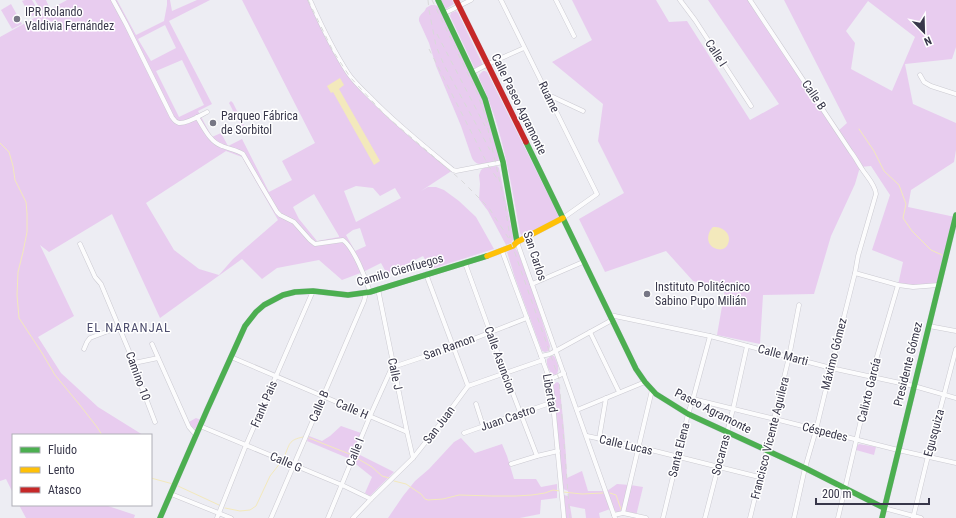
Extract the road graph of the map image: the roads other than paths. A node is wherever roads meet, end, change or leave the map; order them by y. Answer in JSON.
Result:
{"nodes":[{"id":1,"x":113,"y":0,"type":"edge"},
{"id":2,"x":310,"y":0,"type":"edge"},
{"id":3,"x":438,"y":0,"type":"edge"},
{"id":4,"x":471,"y":0,"type":"edge"},
{"id":5,"x":501,"y":0,"type":"edge"},
{"id":6,"x":556,"y":0,"type":"edge"},
{"id":7,"x":680,"y":0,"type":"edge"},
{"id":8,"x":750,"y":0,"type":"edge"},
{"id":9,"x":458,"y":3,"type":"edge"},
{"id":10,"x":445,"y":13,"type":"junction"},
{"id":11,"x":574,"y":36,"type":"dead end"},
{"id":12,"x":524,"y":48,"type":"junction"},
{"id":13,"x":488,"y":64,"type":"junction"},
{"id":14,"x":473,"y":72,"type":"junction"},
{"id":15,"x":920,"y":75,"type":"dead end"},
{"id":16,"x":956,"y":94,"type":"edge"},
{"id":17,"x":549,"y":98,"type":"junction"},
{"id":18,"x":750,"y":106,"type":"dead end"},
{"id":19,"x":584,"y":111,"type":"dead end"},
{"id":20,"x":207,"y":112,"type":"dead end"},
{"id":21,"x":197,"y":117,"type":"junction"},
{"id":22,"x":503,"y":162,"type":"junction"},
{"id":23,"x":876,"y":191,"type":"joint"},
{"id":24,"x":597,"y":194,"type":"joint"},
{"id":25,"x":956,"y":215,"type":"edge"},
{"id":26,"x":562,"y":218,"type":"junction"},
{"id":27,"x":949,"y":241,"type":"junction"},
{"id":28,"x":518,"y":242,"type":"junction"},
{"id":29,"x":956,"y":243,"type":"edge"},
{"id":30,"x":80,"y":244,"type":"dead end"},
{"id":31,"x":502,"y":251,"type":"junction"},
{"id":32,"x":583,"y":262,"type":"junction"},
{"id":33,"x":465,"y":263,"type":"junction"},
{"id":34,"x":855,"y":273,"type":"junction"},
{"id":35,"x":426,"y":274,"type":"junction"},
{"id":36,"x":532,"y":284,"type":"junction"},
{"id":37,"x":898,"y":285,"type":"junction"},
{"id":38,"x":939,"y":285,"type":"junction"},
{"id":39,"x":378,"y":289,"type":"junction"},
{"id":40,"x":313,"y":291,"type":"junction"},
{"id":41,"x":368,"y":292,"type":"junction"},
{"id":42,"x":799,"y":305,"type":"dead end"},
{"id":43,"x":611,"y":317,"type":"junction"},
{"id":44,"x":527,"y":318,"type":"junction"},
{"id":45,"x":119,"y":326,"type":"junction"},
{"id":46,"x":929,"y":326,"type":"junction"},
{"id":47,"x":956,"y":331,"type":"edge"},
{"id":48,"x":490,"y":332,"type":"junction"},
{"id":49,"x":590,"y":332,"type":"junction"},
{"id":50,"x":710,"y":336,"type":"junction"},
{"id":51,"x":152,"y":344,"type":"dead end"},
{"id":52,"x":747,"y":346,"type":"junction"},
{"id":53,"x":453,"y":347,"type":"junction"},
{"id":54,"x":84,"y":349,"type":"dead end"},
{"id":55,"x":956,"y":349,"type":"edge"},
{"id":56,"x":556,"y":350,"type":"junction"},
{"id":57,"x":231,"y":357,"type":"junction"},
{"id":58,"x":790,"y":357,"type":"junction"},
{"id":59,"x":158,"y":358,"type":"junction"},
{"id":60,"x":542,"y":358,"type":"junction"},
{"id":61,"x":134,"y":363,"type":"junction"},
{"id":62,"x":954,"y":364,"type":"edge"},
{"id":63,"x":393,"y":366,"type":"junction"},
{"id":64,"x":830,"y":368,"type":"junction"},
{"id":65,"x":505,"y":373,"type":"junction"},
{"id":66,"x":564,"y":373,"type":"junction"},
{"id":67,"x":276,"y":377,"type":"junction"},
{"id":68,"x":871,"y":377,"type":"junction"},
{"id":69,"x":550,"y":379,"type":"junction"},
{"id":70,"x":645,"y":382,"type":"junction"},
{"id":71,"x":468,"y":386,"type":"junction"},
{"id":72,"x":914,"y":386,"type":"junction"},
{"id":73,"x":652,"y":390,"type":"junction"},
{"id":74,"x":619,"y":392,"type":"junction"},
{"id":75,"x":945,"y":395,"type":"junction"},
{"id":76,"x":323,"y":396,"type":"junction"},
{"id":77,"x":606,"y":398,"type":"junction"},
{"id":78,"x":956,"y":398,"type":"edge"},
{"id":79,"x":693,"y":400,"type":"junction"},
{"id":80,"x":553,"y":402,"type":"junction"},
{"id":81,"x":476,"y":404,"type":"dead end"},
{"id":82,"x":733,"y":409,"type":"junction"},
{"id":83,"x":577,"y":410,"type":"junction"},
{"id":84,"x":520,"y":414,"type":"junction"},
{"id":85,"x":688,"y":414,"type":"junction"},
{"id":86,"x":370,"y":416,"type":"junction"},
{"id":87,"x":775,"y":419,"type":"junction"},
{"id":88,"x":155,"y":422,"type":"dead end"},
{"id":89,"x":200,"y":426,"type":"junction"},
{"id":90,"x":483,"y":426,"type":"junction"},
{"id":91,"x":816,"y":430,"type":"junction"},
{"id":92,"x":407,"y":432,"type":"junction"},
{"id":93,"x":727,"y":432,"type":"junction"},
{"id":94,"x":464,"y":433,"type":"dead end"},
{"id":95,"x":196,"y":435,"type":"junction"},
{"id":96,"x":587,"y":436,"type":"junction"},
{"id":97,"x":599,"y":439,"type":"junction"},
{"id":98,"x":857,"y":440,"type":"junction"},
{"id":99,"x":246,"y":445,"type":"junction"},
{"id":100,"x":639,"y":447,"type":"junction"},
{"id":101,"x":766,"y":450,"type":"junction"},
{"id":102,"x":898,"y":450,"type":"junction"},
{"id":103,"x":558,"y":451,"type":"junction"},
{"id":104,"x":537,"y":456,"type":"junction"},
{"id":105,"x":928,"y":456,"type":"junction"},
{"id":106,"x":677,"y":457,"type":"junction"},
{"id":107,"x":413,"y":458,"type":"junction"},
{"id":108,"x":956,"y":463,"type":"edge"},
{"id":109,"x":511,"y":464,"type":"dead end"},
{"id":110,"x":293,"y":465,"type":"junction"},
{"id":111,"x":718,"y":467,"type":"junction"},
{"id":112,"x":805,"y":468,"type":"junction"},
{"id":113,"x":760,"y":477,"type":"junction"},
{"id":114,"x":342,"y":485,"type":"junction"},
{"id":115,"x":845,"y":488,"type":"junction"},
{"id":116,"x":171,"y":494,"type":"junction"},
{"id":117,"x":371,"y":499,"type":"junction"},
{"id":118,"x":884,"y":508,"type":"junction"},
{"id":119,"x":219,"y":513,"type":"junction"},
{"id":120,"x":623,"y":513,"type":"junction"},
{"id":121,"x":615,"y":516,"type":"edge"},
{"id":122,"x":913,"y":517,"type":"edge"},
{"id":123,"x":160,"y":518,"type":"edge"},
{"id":124,"x":217,"y":518,"type":"edge"},
{"id":125,"x":231,"y":518,"type":"edge"},
{"id":126,"x":271,"y":518,"type":"edge"},
{"id":127,"x":328,"y":518,"type":"edge"},
{"id":128,"x":353,"y":518,"type":"edge"},
{"id":129,"x":564,"y":518,"type":"edge"},
{"id":130,"x":646,"y":518,"type":"edge"},
{"id":131,"x":663,"y":518,"type":"edge"},
{"id":132,"x":705,"y":518,"type":"edge"},
{"id":133,"x":750,"y":518,"type":"edge"},
{"id":134,"x":794,"y":518,"type":"edge"},
{"id":135,"x":838,"y":518,"type":"edge"},
{"id":136,"x":882,"y":518,"type":"edge"},
{"id":137,"x":921,"y":518,"type":"edge"}],
"edges":[{"from":1,"to":21,"type":"street"},
{"from":2,"to":22,"type":"street"},
{"from":3,"to":10,"type":"street","name":"San Carlos"},
{"from":4,"to":9,"type":"street"},
{"from":5,"to":12,"type":"street","name":"Ruame"},
{"from":6,"to":11,"type":"street"},
{"from":7,"to":18,"type":"street","name":"Calle I"},
{"from":8,"to":23,"type":"street","name":"Calle B"},
{"from":9,"to":10,"type":"street"},
{"from":9,"to":13,"type":"street","name":"Calle Paseo Agramonte"},
{"from":10,"to":14,"type":"street","name":"San Carlos"},
{"from":12,"to":13,"type":"street"},
{"from":12,"to":17,"type":"street","name":"Ruame"},
{"from":13,"to":14,"type":"street"},
{"from":13,"to":26,"type":"street","name":"Calle Paseo Agramonte"},
{"from":14,"to":22,"type":"street","name":"San Carlos"},
{"from":15,"to":16,"type":"street"},
{"from":17,"to":19,"type":"street"},
{"from":17,"to":24,"type":"street","name":"Ruame"},
{"from":20,"to":21,"type":"street"},
{"from":21,"to":41,"type":"street"},
{"from":22,"to":28,"type":"street","name":"San Carlos"},
{"from":23,"to":34,"type":"street","name":"Máximo Gómez"},
{"from":24,"to":26,"type":"street","name":"Camilo Cienfuegos"},
{"from":25,"to":27,"type":"street","name":"Presidente Gómez"},
{"from":26,"to":28,"type":"street","name":"Camilo Cienfuegos"},
{"from":26,"to":32,"type":"street","name":"Paseo Agramonte"},
{"from":27,"to":29,"type":"street"},
{"from":27,"to":38,"type":"street","name":"Presidente Gómez"},
{"from":28,"to":31,"type":"street","name":"Camilo Cienfuegos"},
{"from":28,"to":36,"type":"street","name":"San Carlos"},
{"from":30,"to":45,"type":"street","name":"Camino 10"},
{"from":31,"to":33,"type":"street","name":"Camilo Cienfuegos"},
{"from":31,"to":44,"type":"street","name":"Libertad"},
{"from":32,"to":36,"type":"street"},
{"from":32,"to":43,"type":"street","name":"Paseo Agramonte"},
{"from":33,"to":35,"type":"street","name":"Camilo Cienfuegos"},
{"from":33,"to":48,"type":"street","name":"Calle Asuncion"},
{"from":34,"to":37,"type":"street"},
{"from":34,"to":64,"type":"street","name":"Máximo Gómez"},
{"from":35,"to":39,"type":"street","name":"Camilo Cienfuegos"},
{"from":35,"to":53,"type":"street"},
{"from":36,"to":56,"type":"street","name":"San Carlos"},
{"from":37,"to":38,"type":"street"},
{"from":37,"to":68,"type":"street","name":"Calixto García"},
{"from":38,"to":46,"type":"street","name":"Presidente Gómez"},
{"from":39,"to":41,"type":"street","name":"Camilo Cienfuegos"},
{"from":39,"to":63,"type":"street","name":"Calle J"},
{"from":40,"to":41,"type":"street","name":"Camilo Cienfuegos"},
{"from":40,"to":57,"type":"street","name":"Camilo Cienfuegos"},
{"from":40,"to":67,"type":"street","name":"Frank Pais"},
{"from":41,"to":76,"type":"street","name":"Calle B"},
{"from":42,"to":58,"type":"street","name":"Francisco Vicente Aguilera"},
{"from":43,"to":49,"type":"street"},
{"from":43,"to":50,"type":"street","name":"Calle Marti"},
{"from":43,"to":70,"type":"street","name":"Paseo Agramonte"},
{"from":44,"to":48,"type":"street","name":"San Ramon"},
{"from":44,"to":60,"type":"street","name":"Libertad"},
{"from":45,"to":54,"type":"street"},
{"from":45,"to":61,"type":"street","name":"Camino 10"},
{"from":46,"to":47,"type":"street"},
{"from":46,"to":72,"type":"street","name":"Presidente Gómez"},
{"from":48,"to":53,"type":"street","name":"San Ramon"},
{"from":48,"to":65,"type":"street","name":"Calle Asuncion"},
{"from":49,"to":56,"type":"street"},
{"from":49,"to":74,"type":"street"},
{"from":50,"to":52,"type":"street","name":"Calle Marti"},
{"from":50,"to":79,"type":"street","name":"Santa Elena"},
{"from":51,"to":59,"type":"street"},
{"from":52,"to":58,"type":"street","name":"Calle Marti"},
{"from":52,"to":82,"type":"street","name":"Socarras"},
{"from":53,"to":63,"type":"street","name":"San Ramon"},
{"from":53,"to":71,"type":"street"},
{"from":55,"to":62,"type":"street","name":"Egusquiza"},
{"from":56,"to":60,"type":"street"},
{"from":56,"to":66,"type":"street","name":"San Carlos"},
{"from":57,"to":67,"type":"street","name":"Calle H"},
{"from":57,"to":89,"type":"street","name":"Camilo Cienfuegos"},
{"from":58,"to":64,"type":"street","name":"Calle Marti"},
{"from":58,"to":87,"type":"street","name":"Francisco Vicente Aguilera"},
{"from":59,"to":61,"type":"street"},
{"from":59,"to":95,"type":"street"},
{"from":60,"to":65,"type":"street"},
{"from":60,"to":69,"type":"street","name":"Libertad"},
{"from":61,"to":88,"type":"street","name":"Camino 10"},
{"from":62,"to":75,"type":"street","name":"Egusquiza"},
{"from":63,"to":86,"type":"street","name":"Calle I"},
{"from":63,"to":92,"type":"street","name":"Calle J"},
{"from":64,"to":68,"type":"street","name":"Calle Marti"},
{"from":64,"to":91,"type":"street","name":"Máximo Gómez"},
{"from":65,"to":71,"type":"street"},
{"from":65,"to":84,"type":"street","name":"Calle Asuncion"},
{"from":66,"to":69,"type":"street"},
{"from":66,"to":83,"type":"street","name":"San Carlos"},
{"from":67,"to":76,"type":"street","name":"Calle H"},
{"from":67,"to":99,"type":"street","name":"Frank Pais"},
{"from":68,"to":72,"type":"street","name":"Calle Marti"},
{"from":68,"to":98,"type":"street","name":"Calixto García"},
{"from":69,"to":80,"type":"street","name":"Libertad"},
{"from":70,"to":73,"type":"street","name":"Paseo Agramonte"},
{"from":70,"to":74,"type":"street"},
{"from":71,"to":107,"type":"street","name":"San Juan"},
{"from":72,"to":75,"type":"street","name":"Calle Marti"},
{"from":72,"to":102,"type":"street","name":"Presidente Gómez"},
{"from":73,"to":85,"type":"street","name":"Paseo Agramonte"},
{"from":73,"to":100,"type":"street"},
{"from":74,"to":77,"type":"street"},
{"from":75,"to":78,"type":"street","name":"Calle Marti"},
{"from":75,"to":105,"type":"street","name":"Egusquiza"},
{"from":76,"to":86,"type":"street","name":"Calle H"},
{"from":76,"to":110,"type":"street","name":"Calle B"},
{"from":77,"to":83,"type":"street"},
{"from":77,"to":97,"type":"street"},
{"from":79,"to":82,"type":"street","name":"Céspedes"},
{"from":79,"to":85,"type":"street","name":"Santa Elena"},
{"from":80,"to":84,"type":"street","name":"Juan Castro"},
{"from":80,"to":103,"type":"street","name":"Libertad"},
{"from":81,"to":90,"type":"street"},
{"from":82,"to":87,"type":"street","name":"Céspedes"},
{"from":82,"to":93,"type":"street","name":"Socarras"},
{"from":83,"to":96,"type":"street","name":"San Carlos"},
{"from":84,"to":90,"type":"street","name":"Juan Castro"},
{"from":84,"to":104,"type":"street","name":"Calle Asuncion"},
{"from":85,"to":93,"type":"street","name":"Paseo Agramonte"},
{"from":85,"to":106,"type":"street","name":"Santa Elena"},
{"from":86,"to":92,"type":"street","name":"Calle H"},
{"from":86,"to":114,"type":"street","name":"Calle I"},
{"from":87,"to":91,"type":"street","name":"Céspedes"},
{"from":87,"to":101,"type":"street","name":"Francisco Vicente Aguilera"},
{"from":89,"to":95,"type":"street","name":"Camilo Cienfuegos"},
{"from":89,"to":99,"type":"street","name":"Calle G"},
{"from":90,"to":94,"type":"street","name":"Juan Castro"},
{"from":91,"to":98,"type":"street","name":"Céspedes"},
{"from":91,"to":112,"type":"street","name":"Máximo Gómez"},
{"from":92,"to":107,"type":"street","name":"Calle J"},
{"from":93,"to":101,"type":"street","name":"Paseo Agramonte"},
{"from":93,"to":111,"type":"street","name":"Socarras"},
{"from":95,"to":116,"type":"street","name":"Camilo Cienfuegos"},
{"from":96,"to":97,"type":"street","name":"Calle Lucas"},
{"from":96,"to":121,"type":"street","name":"San Carlos"},
{"from":97,"to":100,"type":"street","name":"Calle Lucas"},
{"from":98,"to":102,"type":"street","name":"Céspedes"},
{"from":98,"to":115,"type":"street","name":"Calixto García"},
{"from":99,"to":110,"type":"street","name":"Calle G"},
{"from":99,"to":119,"type":"street","name":"Frank Pais"},
{"from":100,"to":106,"type":"street","name":"Calle Lucas"},
{"from":100,"to":120,"type":"street"},
{"from":101,"to":112,"type":"street","name":"Paseo Agramonte"},
{"from":101,"to":113,"type":"street","name":"Francisco Vicente Aguilera"},
{"from":102,"to":105,"type":"street","name":"Céspedes"},
{"from":102,"to":118,"type":"street","name":"Presidente Gómez"},
{"from":103,"to":104,"type":"street"},
{"from":103,"to":129,"type":"street","name":"Libertad"},
{"from":104,"to":109,"type":"street"},
{"from":105,"to":108,"type":"street","name":"Céspedes"},
{"from":105,"to":122,"type":"street","name":"Egusquiza"},
{"from":106,"to":111,"type":"street","name":"Calle Lucas"},
{"from":106,"to":131,"type":"street","name":"Santa Elena"},
{"from":107,"to":117,"type":"street","name":"San Juan"},
{"from":110,"to":114,"type":"street","name":"Calle G"},
{"from":110,"to":126,"type":"street","name":"Calle B"},
{"from":111,"to":113,"type":"street","name":"Calle Lucas"},
{"from":111,"to":132,"type":"street","name":"Socarras"},
{"from":112,"to":115,"type":"street","name":"Paseo Agramonte"},
{"from":112,"to":134,"type":"street","name":"Máximo Gómez"},
{"from":113,"to":133,"type":"street","name":"Francisco Vicente Aguilera"},
{"from":114,"to":117,"type":"street","name":"Calle G"},
{"from":114,"to":127,"type":"street","name":"Calle I"},
{"from":115,"to":118,"type":"street","name":"Paseo Agramonte"},
{"from":115,"to":135,"type":"street","name":"Calixto García"},
{"from":116,"to":119,"type":"street"},
{"from":116,"to":123,"type":"street","name":"Camilo Cienfuegos"},
{"from":117,"to":128,"type":"street","name":"San Juan"},
{"from":118,"to":122,"type":"street","name":"Paseo Agramonte"},
{"from":118,"to":136,"type":"street","name":"Presidente Gómez"},
{"from":119,"to":124,"type":"street","name":"Frank Pais"},
{"from":119,"to":125,"type":"street"},
{"from":120,"to":121,"type":"street"},
{"from":120,"to":130,"type":"street"},
{"from":122,"to":137,"type":"street","name":"Paseo Agramonte"}]}
